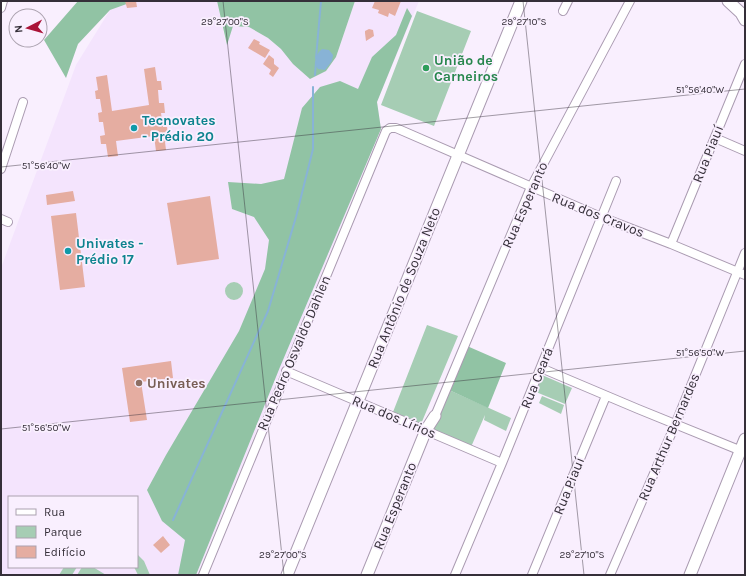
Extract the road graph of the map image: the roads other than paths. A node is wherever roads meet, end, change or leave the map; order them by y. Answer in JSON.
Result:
{"nodes":[{"id":1,"x":3,"y":1,"type":"edge"},
{"id":2,"x":521,"y":1,"type":"edge"},
{"id":3,"x":568,"y":1,"type":"edge"},
{"id":4,"x":630,"y":1,"type":"edge"},
{"id":5,"x":728,"y":1,"type":"edge"},
{"id":6,"x":1,"y":8,"type":"edge"},
{"id":7,"x":563,"y":11,"type":"dead end"},
{"id":8,"x":745,"y":20,"type":"edge"},
{"id":9,"x":745,"y":64,"type":"edge"},
{"id":10,"x":24,"y":102,"type":"dead end"},
{"id":11,"x":386,"y":131,"type":"joint"},
{"id":12,"x":715,"y":138,"type":"junction"},
{"id":13,"x":5,"y":148,"type":"edge"},
{"id":14,"x":745,"y":151,"type":"edge"},
{"id":15,"x":457,"y":155,"type":"junction"},
{"id":16,"x":1,"y":169,"type":"edge"},
{"id":17,"x":616,"y":181,"type":"dead end"},
{"id":18,"x":531,"y":187,"type":"junction"},
{"id":19,"x":601,"y":217,"type":"junction"},
{"id":20,"x":671,"y":244,"type":"junction"},
{"id":21,"x":745,"y":253,"type":"edge"},
{"id":22,"x":741,"y":274,"type":"edge"},
{"id":23,"x":541,"y":368,"type":"junction"},
{"id":24,"x":286,"y":371,"type":"junction"},
{"id":25,"x":606,"y":396,"type":"junction"},
{"id":26,"x":358,"y":402,"type":"junction"},
{"id":27,"x":435,"y":416,"type":"joint"},
{"id":28,"x":675,"y":425,"type":"junction"},
{"id":29,"x":429,"y":431,"type":"junction"},
{"id":30,"x":745,"y":439,"type":"edge"},
{"id":31,"x":743,"y":452,"type":"edge"},
{"id":32,"x":502,"y":463,"type":"junction"},
{"id":33,"x":399,"y":505,"type":"junction"},
{"id":34,"x":203,"y":575,"type":"edge"},
{"id":35,"x":287,"y":575,"type":"edge"},
{"id":36,"x":368,"y":575,"type":"edge"},
{"id":37,"x":375,"y":575,"type":"edge"},
{"id":38,"x":455,"y":575,"type":"edge"},
{"id":39,"x":532,"y":575,"type":"edge"},
{"id":40,"x":610,"y":575,"type":"edge"},
{"id":41,"x":690,"y":575,"type":"edge"}],
"edges":[{"from":1,"to":6,"type":"street"},
{"from":2,"to":15,"type":"street","name":"Rua Antônio de Souza Neto"},
{"from":3,"to":7,"type":"street"},
{"from":4,"to":18,"type":"street","name":"Rua Esperanto"},
{"from":5,"to":8,"type":"street"},
{"from":9,"to":12,"type":"street","name":"Rua Piauí"},
{"from":10,"to":13,"type":"street"},
{"from":11,"to":15,"type":"street","name":"Rua dos Cravos"},
{"from":11,"to":24,"type":"street","name":"Rua Pedro Osvaldo Dahlen"},
{"from":12,"to":14,"type":"street"},
{"from":12,"to":20,"type":"street","name":"Rua Piauí"},
{"from":13,"to":16,"type":"street"},
{"from":15,"to":18,"type":"street","name":"Rua dos Cravos"},
{"from":15,"to":26,"type":"street","name":"Rua Antônio de Souza Neto"},
{"from":17,"to":19,"type":"street","name":"Rua Ceará"},
{"from":18,"to":19,"type":"street","name":"Rua dos Cravos"},
{"from":18,"to":27,"type":"street","name":"Rua Esperanto"},
{"from":19,"to":20,"type":"street","name":"Rua dos Cravos"},
{"from":19,"to":23,"type":"street","name":"Rua Ceará"},
{"from":20,"to":22,"type":"street","name":"Rua dos Cravos"},
{"from":21,"to":22,"type":"street","name":"Rua Arthur Bernardes"},
{"from":22,"to":28,"type":"street","name":"Rua Arthur Bernardes"},
{"from":23,"to":25,"type":"street"},
{"from":23,"to":32,"type":"street","name":"Rua Ceará"},
{"from":24,"to":26,"type":"street","name":"Rua dos Lírios"},
{"from":24,"to":34,"type":"street","name":"Rua Pedro Osvaldo Dahlen"},
{"from":25,"to":28,"type":"street"},
{"from":25,"to":39,"type":"street","name":"Rua Piauí"},
{"from":26,"to":29,"type":"street","name":"Rua dos Lírios"},
{"from":26,"to":35,"type":"street","name":"Rua Antônio de Souza Neto"},
{"from":27,"to":29,"type":"street","name":"Rua Esperanto"},
{"from":28,"to":31,"type":"street"},
{"from":28,"to":40,"type":"street","name":"Rua Arthur Bernardes"},
{"from":29,"to":32,"type":"street","name":"Rua dos Lírios"},
{"from":29,"to":33,"type":"street","name":"Rua Esperanto"},
{"from":30,"to":31,"type":"street"},
{"from":31,"to":41,"type":"street"},
{"from":32,"to":38,"type":"street","name":"Rua Ceará"},
{"from":33,"to":36,"type":"street","name":"Rua Esperanto"},
{"from":33,"to":37,"type":"street","name":"Rua Esperanto"}]}
